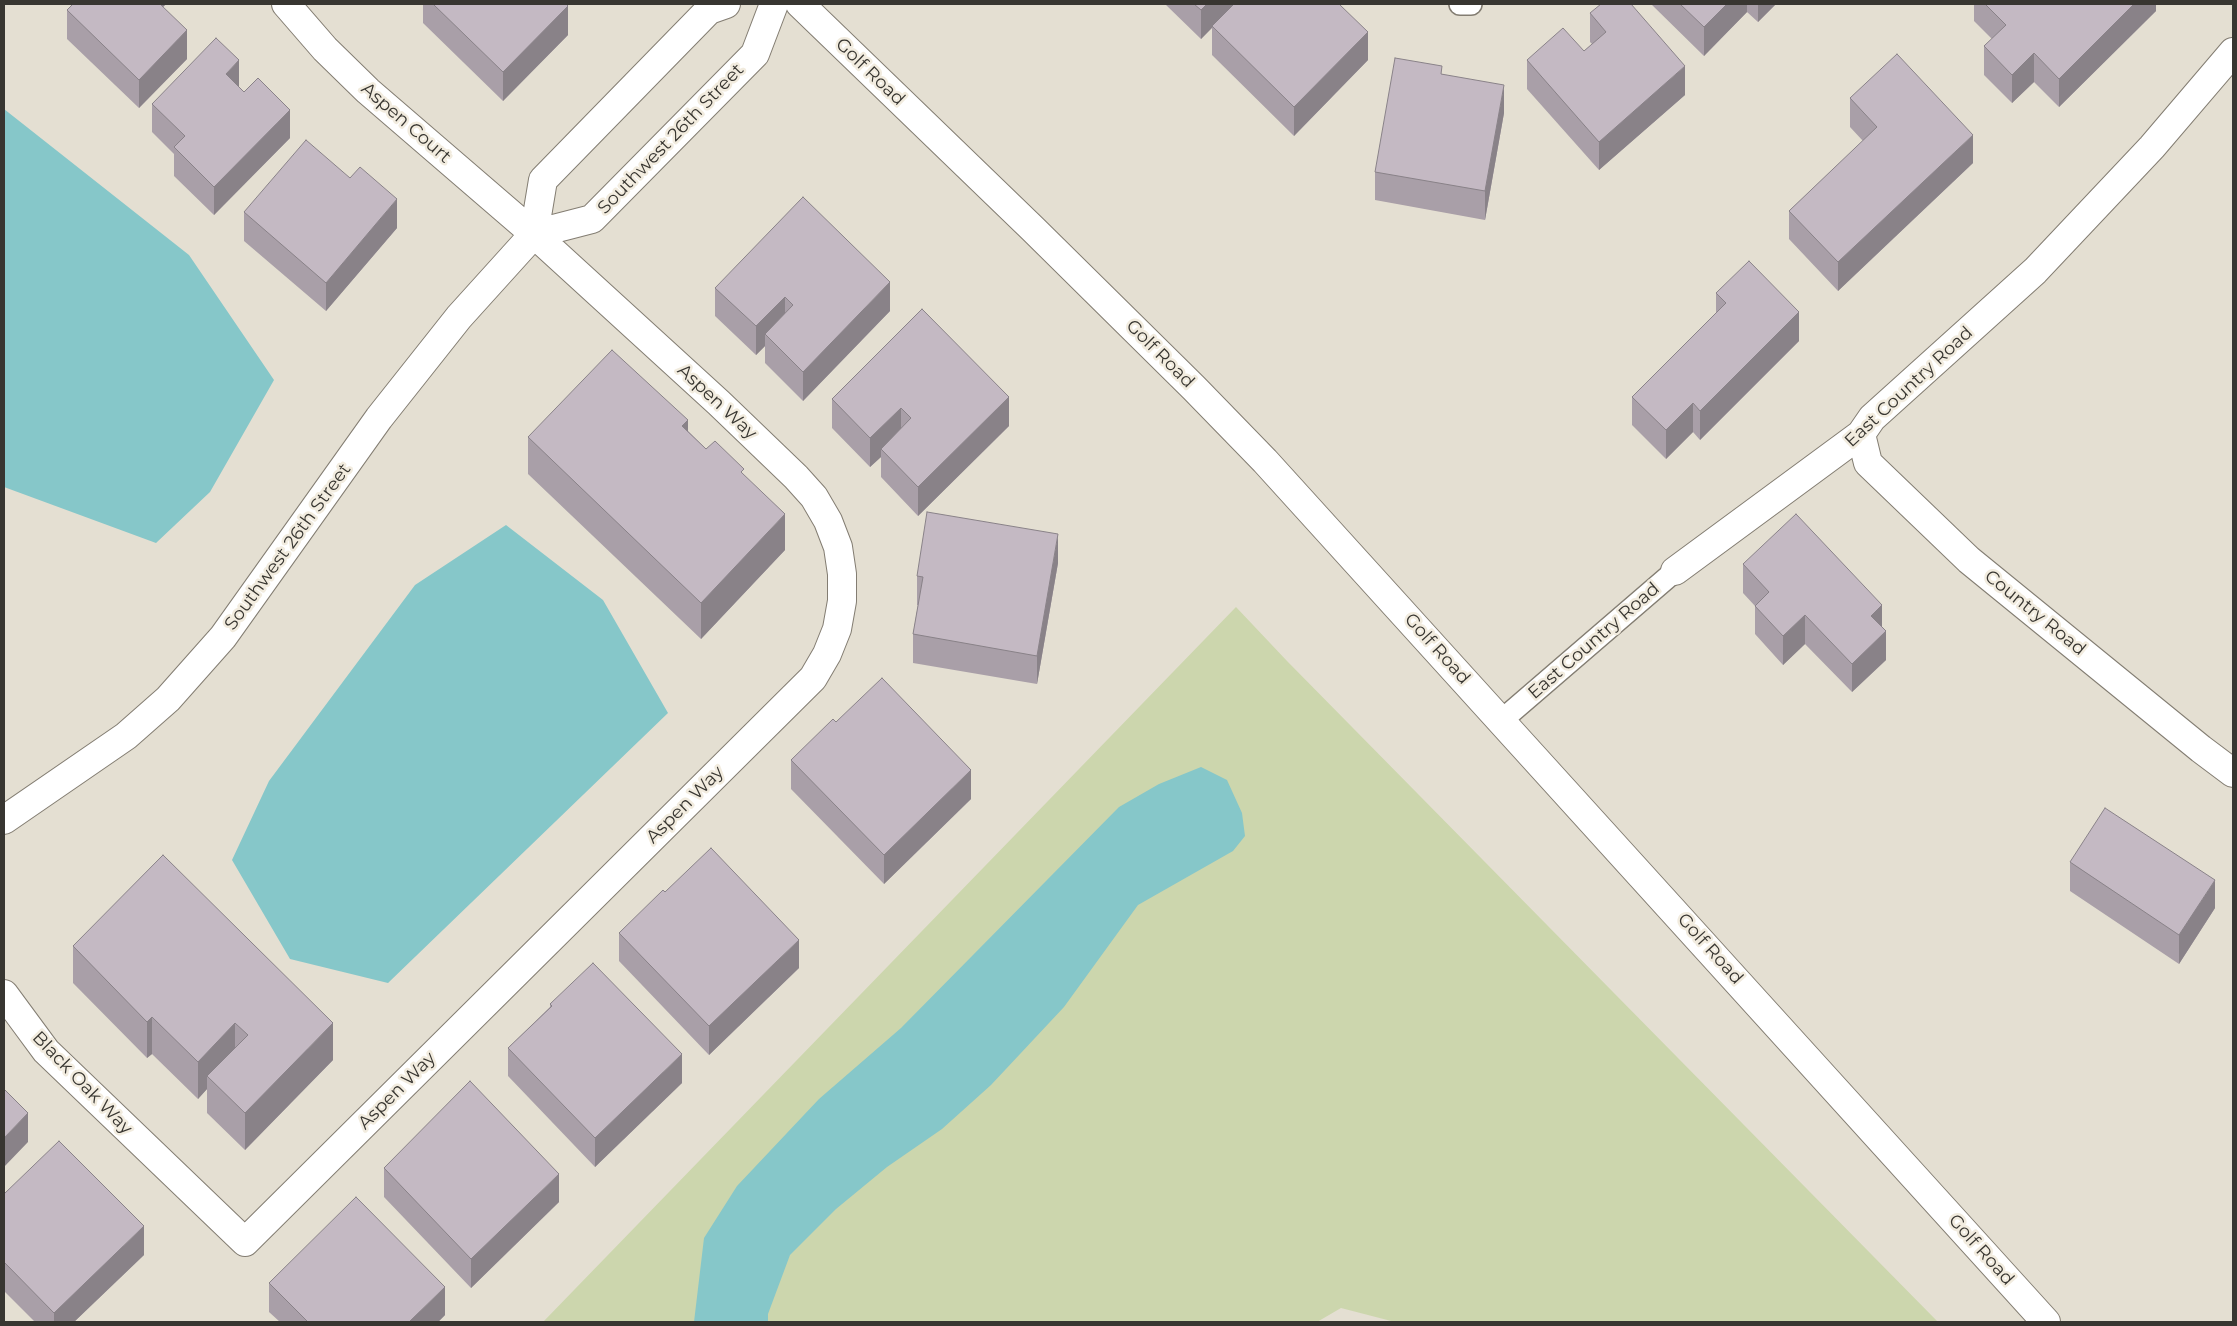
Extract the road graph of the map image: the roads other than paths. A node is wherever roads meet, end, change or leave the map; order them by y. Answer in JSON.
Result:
{"nodes":[{"id":1,"x":286,"y":4,"type":"edge"},
{"id":2,"x":726,"y":4,"type":"edge"},
{"id":3,"x":774,"y":4,"type":"edge"},
{"id":4,"x":800,"y":4,"type":"edge"},
{"id":5,"x":1460,"y":4,"type":"edge"},
{"id":6,"x":1471,"y":4,"type":"edge"},
{"id":7,"x":2233,"y":52,"type":"edge"},
{"id":8,"x":534,"y":234,"type":"junction"},
{"id":9,"x":1861,"y":434,"type":"junction"},
{"id":10,"x":1675,"y":571,"type":"joint"},
{"id":11,"x":1502,"y":720,"type":"junction"},
{"id":12,"x":2233,"y":773,"type":"edge"},
{"id":13,"x":4,"y":820,"type":"edge"},
{"id":14,"x":4,"y":994,"type":"edge"},
{"id":15,"x":145,"y":1146,"type":"joint"},
{"id":16,"x":2046,"y":1322,"type":"edge"}],
"edges":[{"from":1,"to":8,"type":"street","name":"Aspen Court"},
{"from":2,"to":8,"type":"street"},
{"from":3,"to":8,"type":"street","name":"Southwest 26th Street"},
{"from":4,"to":11,"type":"street","name":"Golf Road"},
{"from":5,"to":6,"type":"lane"},
{"from":7,"to":9,"type":"street","name":"East Country Road"},
{"from":8,"to":13,"type":"street","name":"Southwest 26th Street"},
{"from":8,"to":15,"type":"street","name":"Aspen Way"},
{"from":9,"to":10,"type":"street","name":"East Country Road"},
{"from":9,"to":12,"type":"street","name":"Country Road"},
{"from":10,"to":11,"type":"lane","name":"East Country Road"},
{"from":11,"to":16,"type":"street","name":"Golf Road"},
{"from":14,"to":15,"type":"street","name":"Black Oak Way"}]}
